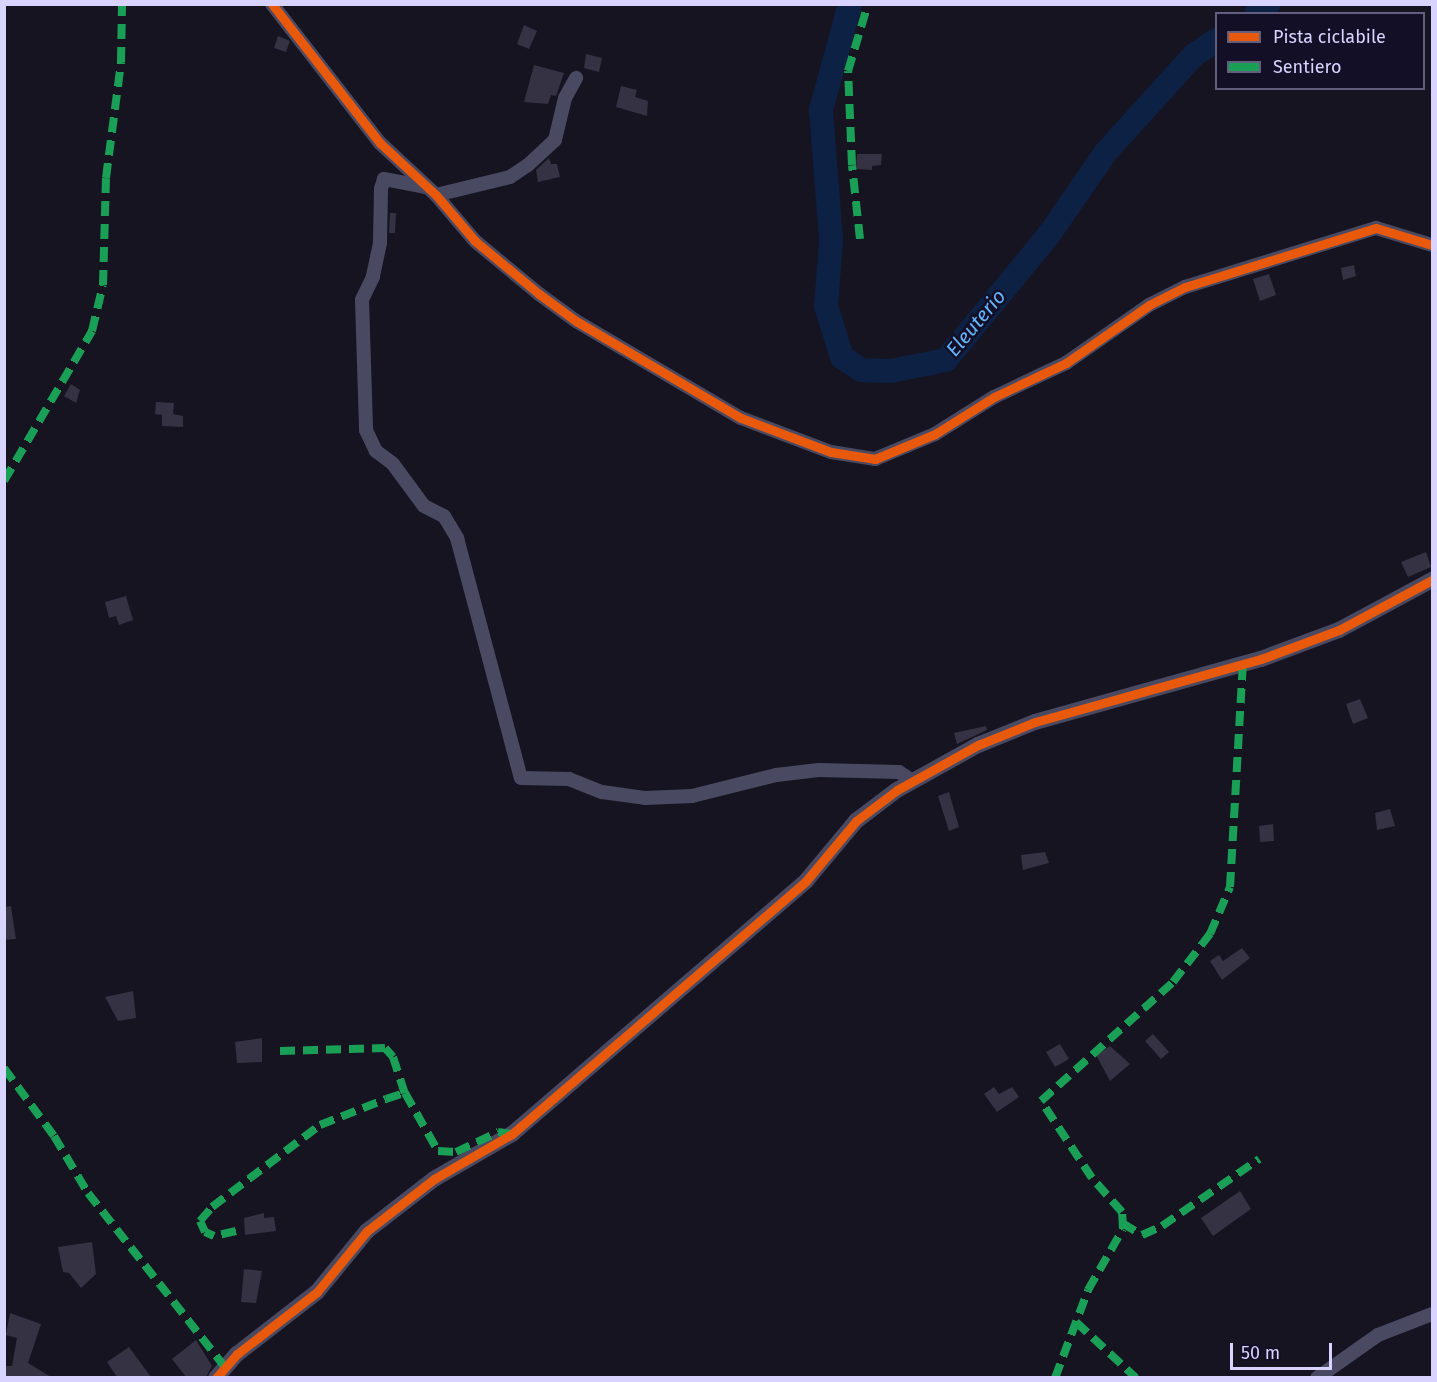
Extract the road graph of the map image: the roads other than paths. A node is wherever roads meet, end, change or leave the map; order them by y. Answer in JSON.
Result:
{"nodes":[{"id":1,"x":272,"y":4,"type":"edge"},
{"id":2,"x":576,"y":78,"type":"dead end"},
{"id":3,"x":431,"y":191,"type":"junction"},
{"id":4,"x":1432,"y":244,"type":"edge"},
{"id":5,"x":1432,"y":580,"type":"edge"},
{"id":6,"x":914,"y":781,"type":"junction"},
{"id":7,"x":1432,"y":1314,"type":"edge"},
{"id":8,"x":216,"y":1377,"type":"edge"},
{"id":9,"x":1317,"y":1377,"type":"edge"}],
"edges":[{"from":1,"to":3,"type":"street"},
{"from":2,"to":3,"type":"street"},
{"from":3,"to":4,"type":"street"},
{"from":3,"to":6,"type":"street"},
{"from":5,"to":6,"type":"street"},
{"from":6,"to":8,"type":"street"},
{"from":7,"to":9,"type":"street"}]}
